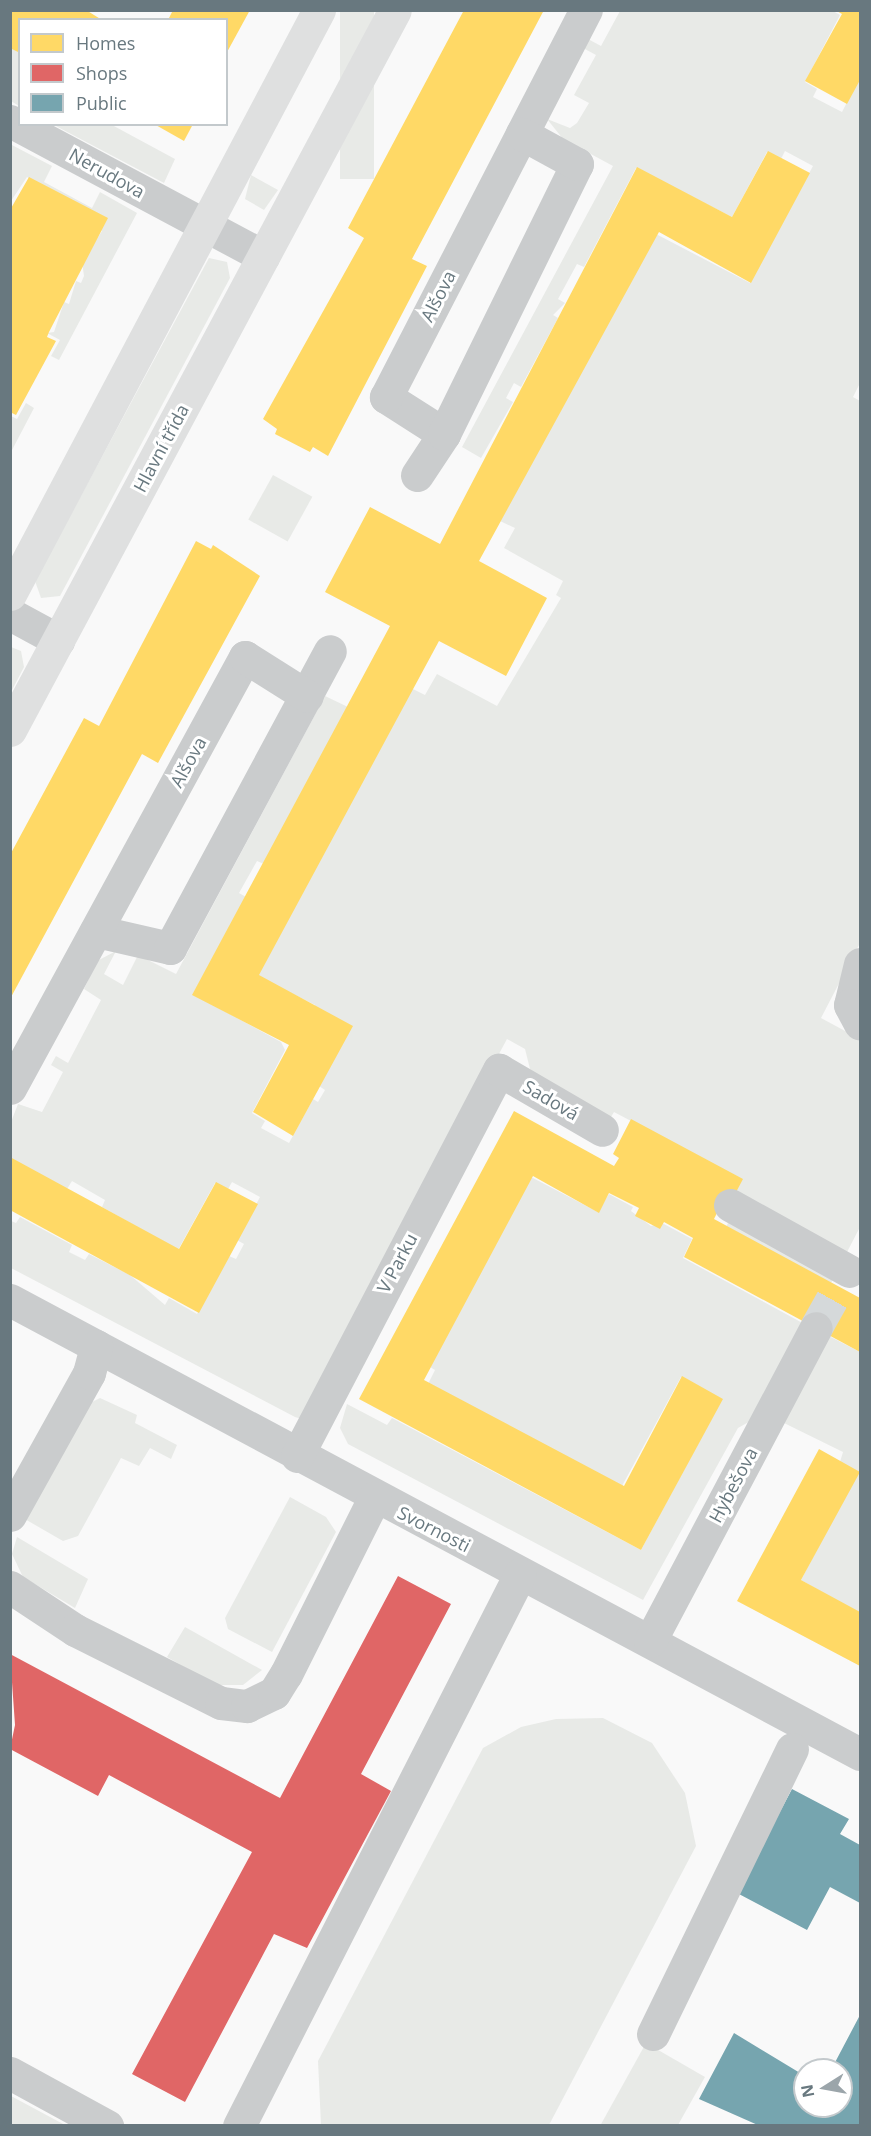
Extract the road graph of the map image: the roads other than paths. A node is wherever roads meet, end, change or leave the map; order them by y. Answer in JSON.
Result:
{"nodes":[{"id":1,"x":319,"y":10,"type":"edge"},
{"id":2,"x":395,"y":10,"type":"edge"},
{"id":3,"x":586,"y":10,"type":"edge"},
{"id":4,"x":19,"y":126,"type":"edge"},
{"id":5,"x":522,"y":134,"type":"junction"},
{"id":6,"x":204,"y":225,"type":"junction"},
{"id":7,"x":263,"y":256,"type":"junction"},
{"id":8,"x":444,"y":434,"type":"junction"},
{"id":9,"x":417,"y":475,"type":"dead end"},
{"id":10,"x":10,"y":594,"type":"edge"},
{"id":11,"x":10,"y":614,"type":"edge"},
{"id":12,"x":58,"y":640,"type":"junction"},
{"id":13,"x":330,"y":651,"type":"dead end"},
{"id":14,"x":307,"y":696,"type":"junction"},
{"id":15,"x":10,"y":730,"type":"edge"},
{"id":16,"x":96,"y":931,"type":"junction"},
{"id":17,"x":861,"y":964,"type":"edge"},
{"id":18,"x":861,"y":1024,"type":"edge"},
{"id":19,"x":499,"y":1070,"type":"joint"},
{"id":20,"x":10,"y":1088,"type":"edge"},
{"id":21,"x":602,"y":1130,"type":"dead end"},
{"id":22,"x":730,"y":1205,"type":"dead end"},
{"id":23,"x":849,"y":1269,"type":"edge"},
{"id":24,"x":10,"y":1300,"type":"edge"},
{"id":25,"x":816,"y":1329,"type":"tunnel mouth"},
{"id":26,"x":96,"y":1346,"type":"junction"},
{"id":27,"x":297,"y":1456,"type":"junction"},
{"id":28,"x":374,"y":1498,"type":"junction"},
{"id":29,"x":10,"y":1515,"type":"edge"},
{"id":30,"x":520,"y":1574,"type":"junction"},
{"id":31,"x":10,"y":1587,"type":"edge"},
{"id":32,"x":650,"y":1641,"type":"junction"},
{"id":33,"x":792,"y":1749,"type":"dead end"},
{"id":34,"x":861,"y":1754,"type":"edge"},
{"id":35,"x":653,"y":2034,"type":"dead end"},
{"id":36,"x":10,"y":2073,"type":"edge"},
{"id":37,"x":107,"y":2126,"type":"edge"},
{"id":38,"x":239,"y":2126,"type":"edge"}],
"edges":[{"from":1,"to":6,"type":"main road"},
{"from":2,"to":7,"type":"main road","name":"Hlavní třída"},
{"from":3,"to":5,"type":"street","name":"Alšova"},
{"from":4,"to":6,"type":"street","name":"Nerudova"},
{"from":5,"to":8,"type":"street"},
{"from":5,"to":8,"type":"street","name":"Alšova"},
{"from":6,"to":7,"type":"street"},
{"from":6,"to":10,"type":"main road"},
{"from":7,"to":12,"type":"main road","name":"Hlavní třída"},
{"from":8,"to":9,"type":"street"},
{"from":11,"to":12,"type":"street"},
{"from":12,"to":15,"type":"main road","name":"Hlavní třída"},
{"from":13,"to":14,"type":"street"},
{"from":14,"to":16,"type":"street"},
{"from":14,"to":16,"type":"street","name":"Alšova"},
{"from":16,"to":20,"type":"street","name":"Alšova"},
{"from":17,"to":18,"type":"street"},
{"from":19,"to":21,"type":"street","name":"Sadová"},
{"from":19,"to":27,"type":"street","name":"V Parku"},
{"from":22,"to":23,"type":"street"},
{"from":24,"to":26,"type":"street","name":"Svornosti"},
{"from":25,"to":32,"type":"street","name":"Hybešova"},
{"from":26,"to":27,"type":"street","name":"Svornosti"},
{"from":26,"to":29,"type":"street"},
{"from":27,"to":28,"type":"street","name":"Svornosti"},
{"from":28,"to":30,"type":"street","name":"Svornosti"},
{"from":28,"to":31,"type":"street"},
{"from":30,"to":32,"type":"street","name":"Svornosti"},
{"from":30,"to":38,"type":"street"},
{"from":32,"to":34,"type":"street","name":"Svornosti"},
{"from":33,"to":35,"type":"street"},
{"from":36,"to":37,"type":"street"}]}
